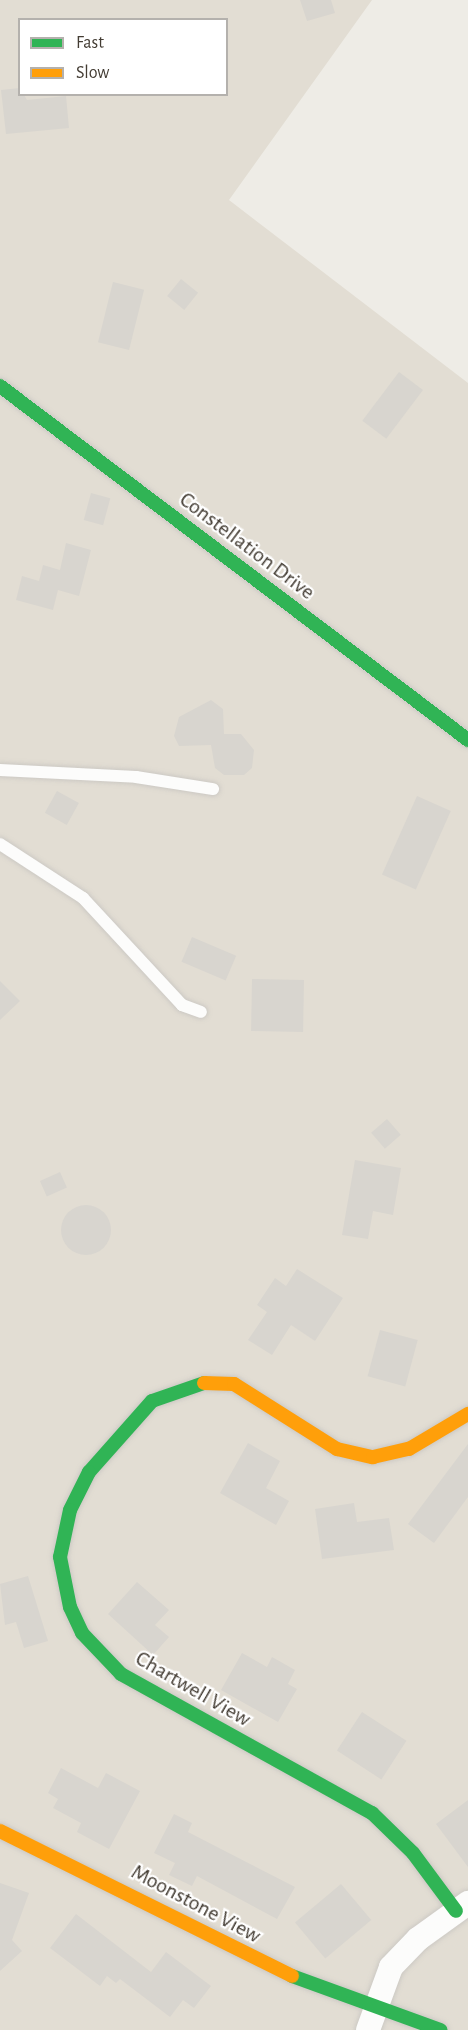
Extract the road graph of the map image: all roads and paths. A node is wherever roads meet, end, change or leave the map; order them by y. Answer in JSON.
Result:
{"nodes":[{"id":1,"x":0,"y":386,"type":"edge"},
{"id":2,"x":468,"y":740,"type":"edge"},
{"id":3,"x":0,"y":770,"type":"edge"},
{"id":4,"x":213,"y":789,"type":"dead end"},
{"id":5,"x":0,"y":844,"type":"edge"},
{"id":6,"x":201,"y":1012,"type":"dead end"},
{"id":7,"x":468,"y":1414,"type":"edge"},
{"id":8,"x":0,"y":1831,"type":"edge"},
{"id":9,"x":462,"y":1906,"type":"edge"},
{"id":10,"x":376,"y":2006,"type":"junction"},
{"id":11,"x":368,"y":2030,"type":"edge"},
{"id":12,"x":440,"y":2030,"type":"edge"}],
"edges":[{"from":1,"to":2,"type":"street","name":"Constellation Drive"},
{"from":3,"to":4,"type":"lane"},
{"from":5,"to":6,"type":"lane"},
{"from":7,"to":9,"type":"street","name":"Chartwell View"},
{"from":8,"to":10,"type":"street","name":"Moonstone View"},
{"from":9,"to":10,"type":"street"},
{"from":10,"to":11,"type":"street"},
{"from":10,"to":12,"type":"street","name":"Moonstone View"}]}
